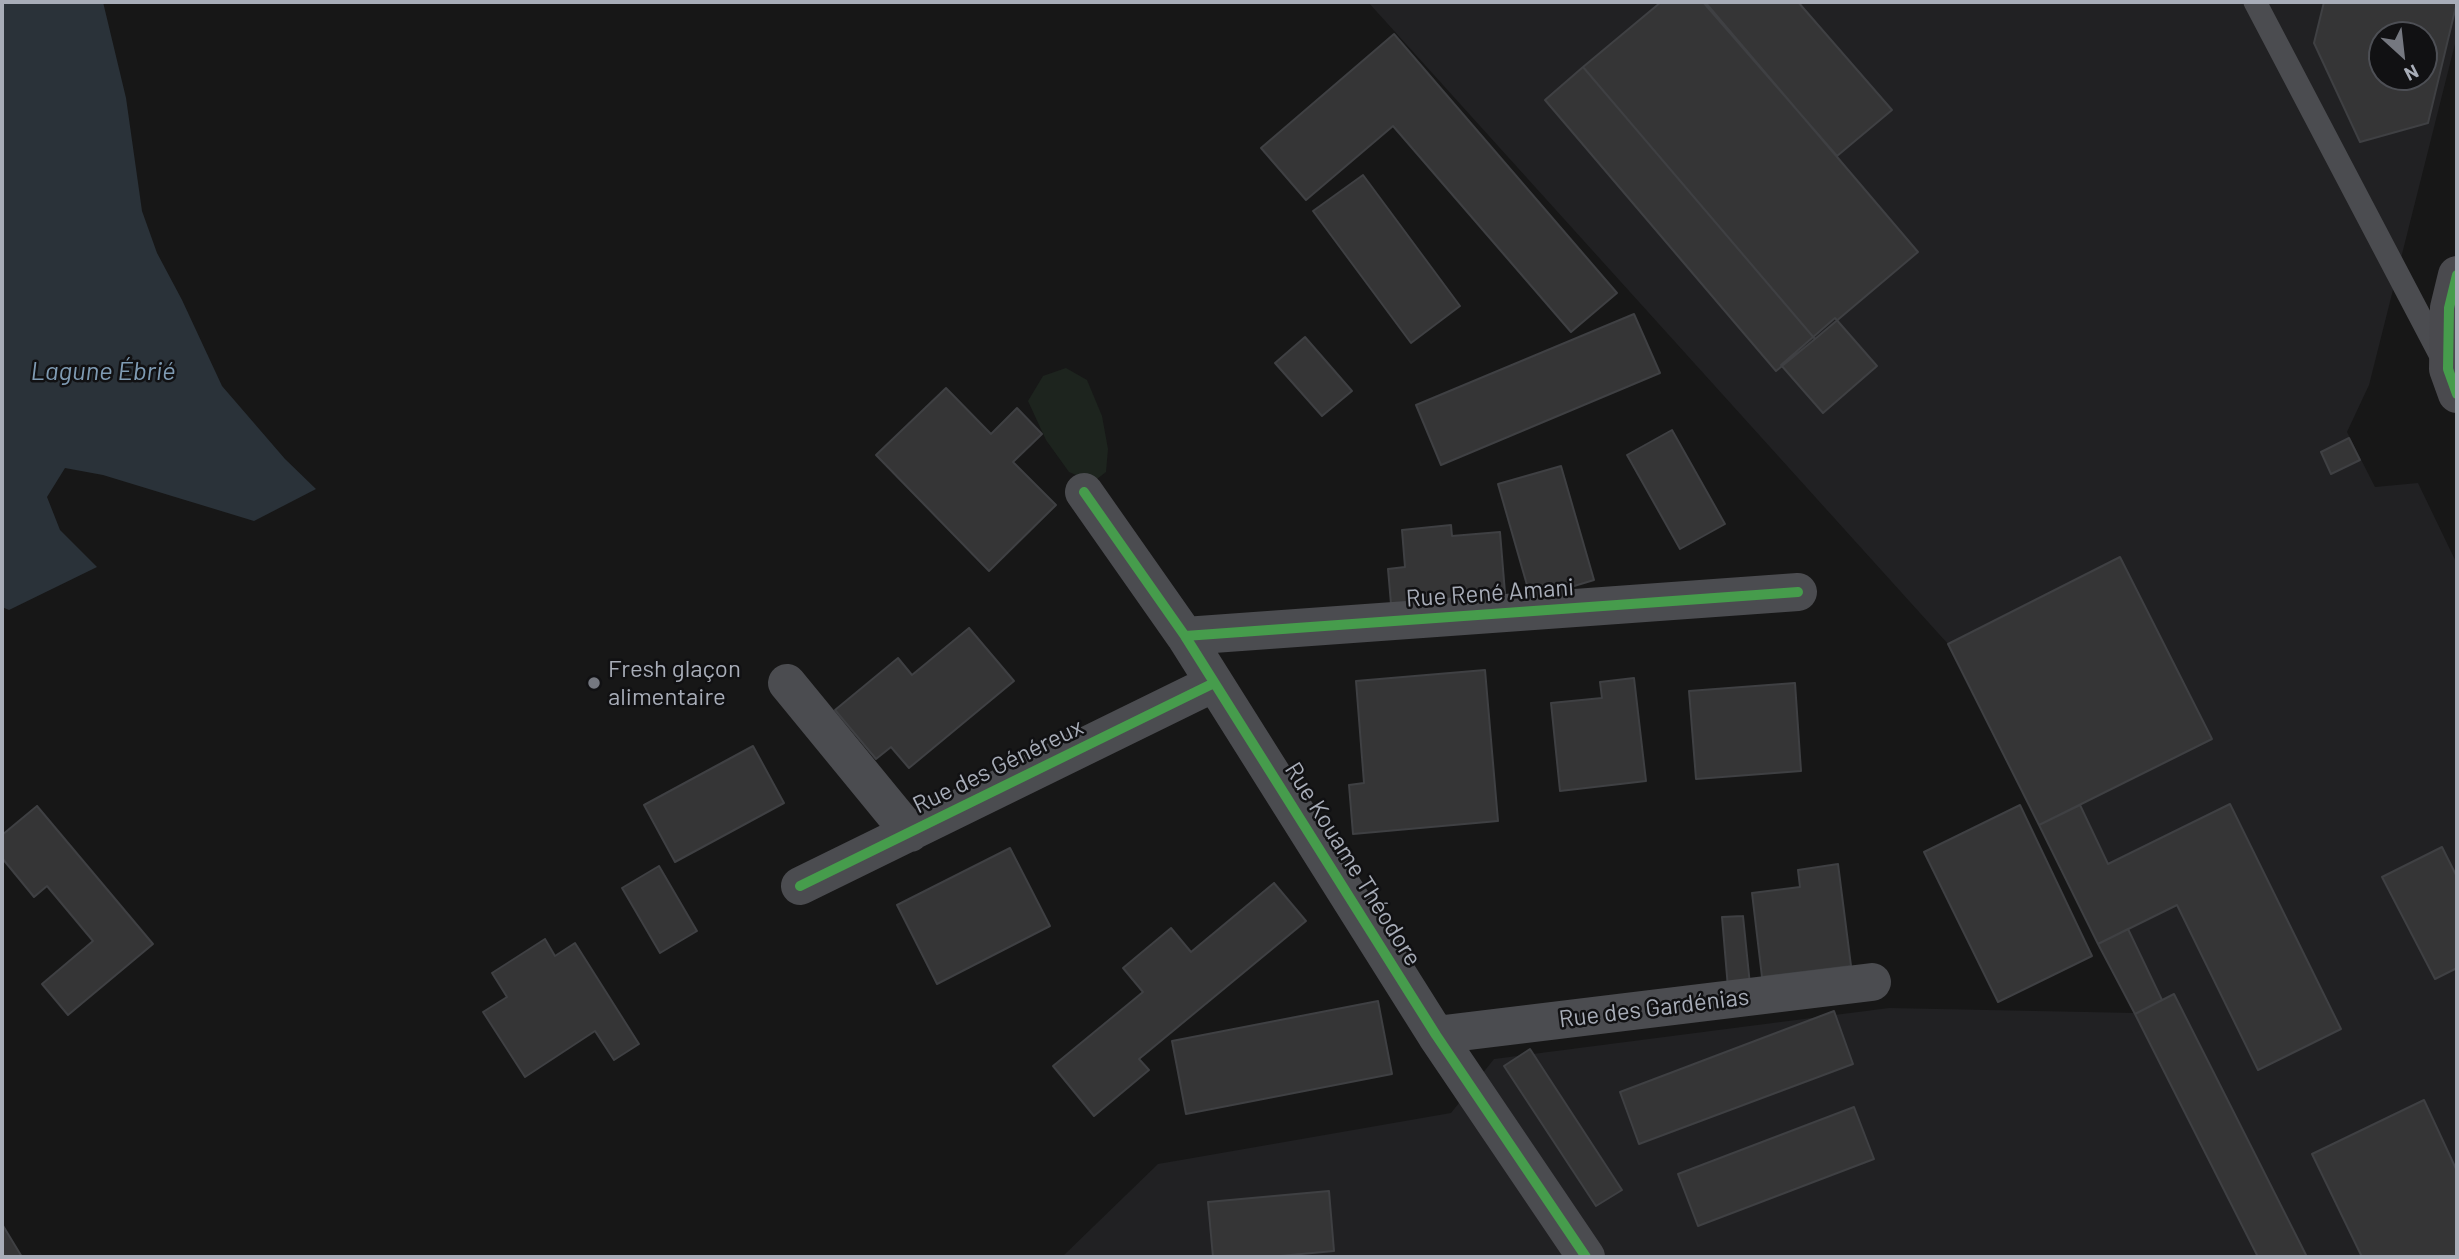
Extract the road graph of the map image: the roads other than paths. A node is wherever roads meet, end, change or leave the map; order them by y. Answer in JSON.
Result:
{"nodes":[{"id":1,"x":2255,"y":2,"type":"edge"},
{"id":2,"x":2457,"y":275,"type":"edge"},
{"id":3,"x":2452,"y":382,"type":"edge"},
{"id":4,"x":1084,"y":492,"type":"dead end"},
{"id":5,"x":1798,"y":592,"type":"dead end"},
{"id":6,"x":1185,"y":636,"type":"junction"},
{"id":7,"x":787,"y":683,"type":"dead end"},
{"id":8,"x":1214,"y":683,"type":"junction"},
{"id":9,"x":910,"y":833,"type":"junction"},
{"id":10,"x":800,"y":886,"type":"dead end"},
{"id":11,"x":1872,"y":982,"type":"dead end"},
{"id":12,"x":1436,"y":1035,"type":"junction"},
{"id":13,"x":1586,"y":1257,"type":"edge"}],
"edges":[{"from":1,"to":3,"type":"lane"},
{"from":2,"to":3,"type":"street"},
{"from":4,"to":6,"type":"street","name":"Rue Kouame Théodore"},
{"from":5,"to":6,"type":"street","name":"Rue René Amani"},
{"from":6,"to":8,"type":"street","name":"Rue Kouame Théodore"},
{"from":7,"to":9,"type":"street"},
{"from":8,"to":9,"type":"street","name":"Rue des Généreux"},
{"from":8,"to":12,"type":"street","name":"Rue Kouame Théodore"},
{"from":9,"to":10,"type":"street","name":"Rue des Généreux"},
{"from":11,"to":12,"type":"street","name":"Rue des Gardénias"},
{"from":12,"to":13,"type":"street","name":"Rue Kouame Théodore"}]}
